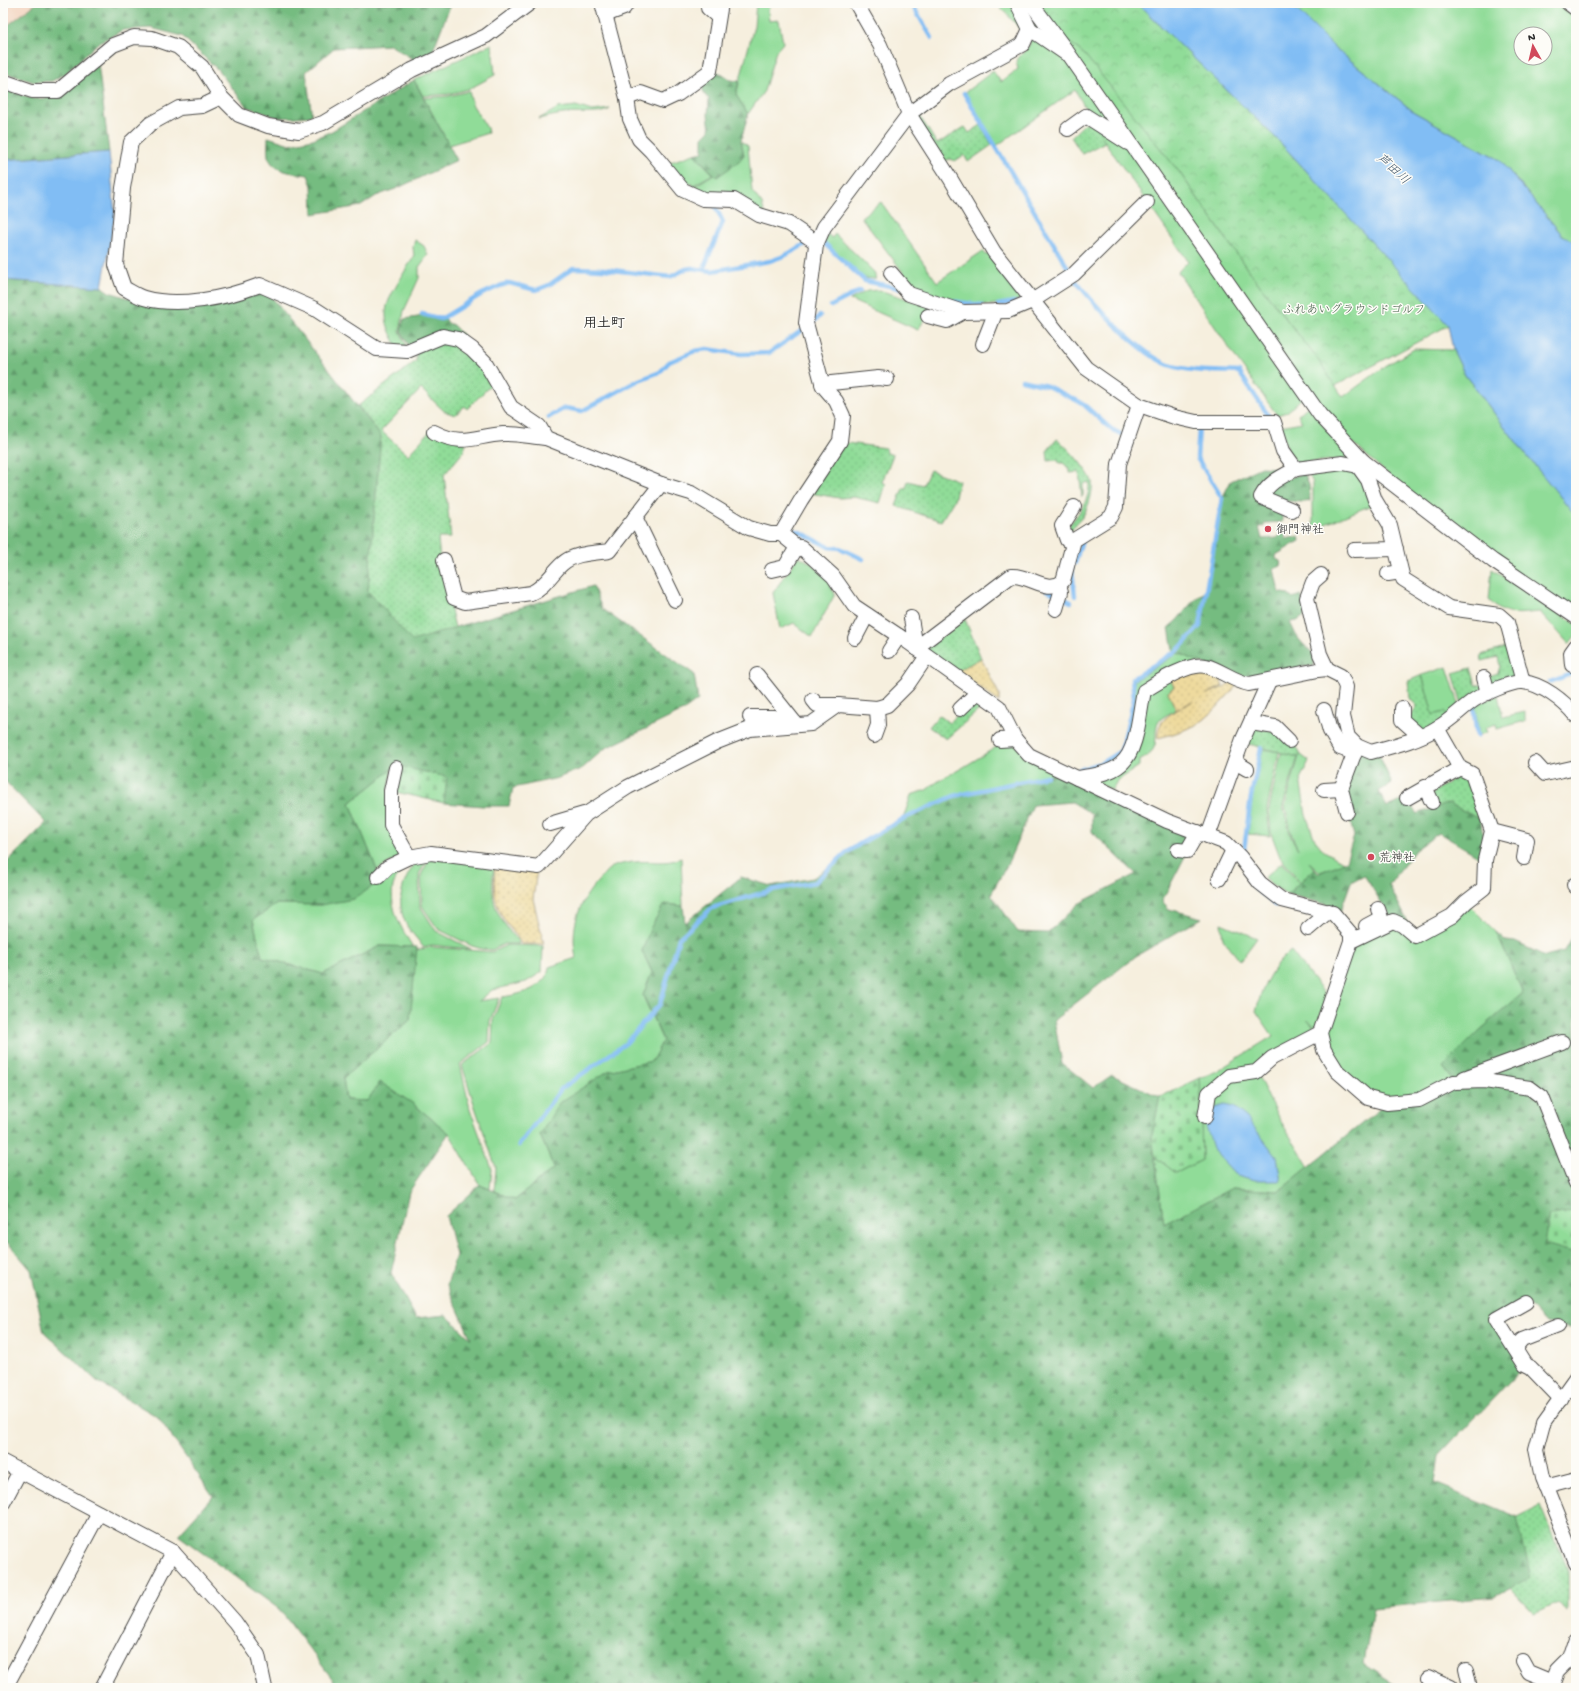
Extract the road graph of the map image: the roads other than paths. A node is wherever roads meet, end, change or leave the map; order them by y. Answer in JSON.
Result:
{"nodes":[{"id":1,"x":530,"y":3,"type":"edge"},
{"id":2,"x":627,"y":3,"type":"edge"},
{"id":3,"x":856,"y":3,"type":"edge"},
{"id":4,"x":1017,"y":3,"type":"edge"},
{"id":5,"x":1032,"y":3,"type":"edge"},
{"id":6,"x":1568,"y":3,"type":"edge"},
{"id":7,"x":714,"y":5,"type":"edge"},
{"id":8,"x":603,"y":9,"type":"edge"},
{"id":9,"x":1576,"y":10,"type":"edge"},
{"id":10,"x":1030,"y":29,"type":"junction"},
{"id":11,"x":1068,"y":53,"type":"junction"},
{"id":12,"x":3,"y":82,"type":"edge"},
{"id":13,"x":221,"y":97,"type":"junction"},
{"id":14,"x":627,"y":98,"type":"junction"},
{"id":15,"x":909,"y":114,"type":"junction"},
{"id":16,"x":1068,"y":129,"type":"dead end"},
{"id":17,"x":1133,"y":147,"type":"junction"},
{"id":18,"x":1147,"y":202,"type":"dead end"},
{"id":19,"x":817,"y":243,"type":"junction"},
{"id":20,"x":891,"y":273,"type":"dead end"},
{"id":21,"x":1032,"y":301,"type":"junction"},
{"id":22,"x":996,"y":311,"type":"junction"},
{"id":23,"x":963,"y":312,"type":"junction"},
{"id":24,"x":928,"y":316,"type":"dead end"},
{"id":25,"x":982,"y":344,"type":"dead end"},
{"id":26,"x":887,"y":379,"type":"dead end"},
{"id":27,"x":822,"y":384,"type":"junction"},
{"id":28,"x":1139,"y":405,"type":"junction"},
{"id":29,"x":434,"y":432,"type":"dead end"},
{"id":30,"x":546,"y":438,"type":"junction"},
{"id":31,"x":1361,"y":463,"type":"junction"},
{"id":32,"x":1296,"y":469,"type":"junction"},
{"id":33,"x":661,"y":484,"type":"junction"},
{"id":34,"x":1074,"y":508,"type":"dead end"},
{"id":35,"x":1292,"y":510,"type":"dead end"},
{"id":36,"x":635,"y":517,"type":"junction"},
{"id":37,"x":781,"y":534,"type":"junction"},
{"id":38,"x":1074,"y":540,"type":"junction"},
{"id":39,"x":797,"y":547,"type":"junction"},
{"id":40,"x":1396,"y":549,"type":"junction"},
{"id":41,"x":1354,"y":550,"type":"dead end"},
{"id":42,"x":444,"y":560,"type":"dead end"},
{"id":43,"x":772,"y":570,"type":"dead end"},
{"id":44,"x":1321,"y":575,"type":"dead end"},
{"id":45,"x":1306,"y":583,"type":"dead end"},
{"id":46,"x":1059,"y":585,"type":"junction"},
{"id":47,"x":1308,"y":598,"type":"junction"},
{"id":48,"x":675,"y":600,"type":"dead end"},
{"id":49,"x":1056,"y":609,"type":"dead end"},
{"id":50,"x":867,"y":614,"type":"junction"},
{"id":51,"x":1576,"y":617,"type":"edge"},
{"id":52,"x":911,"y":618,"type":"dead end"},
{"id":53,"x":899,"y":636,"type":"junction"},
{"id":54,"x":855,"y":638,"type":"dead end"},
{"id":55,"x":889,"y":651,"type":"dead end"},
{"id":56,"x":922,"y":652,"type":"junction"},
{"id":57,"x":1327,"y":670,"type":"junction"},
{"id":58,"x":757,"y":675,"type":"dead end"},
{"id":59,"x":1484,"y":678,"type":"dead end"},
{"id":60,"x":1270,"y":681,"type":"junction"},
{"id":61,"x":1523,"y":682,"type":"junction"},
{"id":62,"x":978,"y":692,"type":"junction"},
{"id":63,"x":1488,"y":694,"type":"junction"},
{"id":64,"x":813,"y":700,"type":"dead end"},
{"id":65,"x":838,"y":705,"type":"junction"},
{"id":66,"x":1402,"y":708,"type":"dead end"},
{"id":67,"x":960,"y":709,"type":"dead end"},
{"id":68,"x":1324,"y":710,"type":"dead end"},
{"id":69,"x":874,"y":715,"type":"junction"},
{"id":70,"x":1576,"y":716,"type":"edge"},
{"id":71,"x":750,"y":717,"type":"dead end"},
{"id":72,"x":1251,"y":723,"type":"junction"},
{"id":73,"x":796,"y":724,"type":"junction"},
{"id":74,"x":1437,"y":728,"type":"junction"},
{"id":75,"x":874,"y":736,"type":"dead end"},
{"id":76,"x":1420,"y":736,"type":"junction"},
{"id":77,"x":1000,"y":740,"type":"dead end"},
{"id":78,"x":1015,"y":740,"type":"junction"},
{"id":79,"x":1289,"y":740,"type":"dead end"},
{"id":80,"x":721,"y":741,"type":"junction"},
{"id":81,"x":1356,"y":750,"type":"junction"},
{"id":82,"x":685,"y":753,"type":"dead end"},
{"id":83,"x":1235,"y":762,"type":"junction"},
{"id":84,"x":1535,"y":763,"type":"dead end"},
{"id":85,"x":396,"y":768,"type":"dead end"},
{"id":86,"x":1460,"y":768,"type":"junction"},
{"id":87,"x":1576,"y":768,"type":"edge"},
{"id":88,"x":1248,"y":769,"type":"dead end"},
{"id":89,"x":1077,"y":778,"type":"junction"},
{"id":90,"x":1425,"y":787,"type":"junction"},
{"id":91,"x":1341,"y":789,"type":"junction"},
{"id":92,"x":1324,"y":790,"type":"dead end"},
{"id":93,"x":1406,"y":798,"type":"dead end"},
{"id":94,"x":1432,"y":802,"type":"dead end"},
{"id":95,"x":1347,"y":812,"type":"dead end"},
{"id":96,"x":586,"y":814,"type":"junction"},
{"id":97,"x":550,"y":824,"type":"dead end"},
{"id":98,"x":1492,"y":831,"type":"junction"},
{"id":99,"x":1203,"y":834,"type":"junction"},
{"id":100,"x":1178,"y":850,"type":"dead end"},
{"id":101,"x":1233,"y":850,"type":"junction"},
{"id":102,"x":409,"y":857,"type":"junction"},
{"id":103,"x":1524,"y":858,"type":"dead end"},
{"id":104,"x":378,"y":877,"type":"dead end"},
{"id":105,"x":1219,"y":879,"type":"dead end"},
{"id":106,"x":1378,"y":909,"type":"dead end"},
{"id":107,"x":1329,"y":911,"type":"junction"},
{"id":108,"x":1308,"y":929,"type":"dead end"},
{"id":109,"x":1351,"y":937,"type":"junction"},
{"id":110,"x":1320,"y":1033,"type":"junction"},
{"id":111,"x":1562,"y":1042,"type":"dead end"},
{"id":112,"x":1454,"y":1082,"type":"junction"},
{"id":113,"x":1205,"y":1116,"type":"dead end"},
{"id":114,"x":1576,"y":1183,"type":"edge"},
{"id":115,"x":1526,"y":1302,"type":"dead end"},
{"id":116,"x":1558,"y":1326,"type":"dead end"},
{"id":117,"x":1515,"y":1349,"type":"junction"},
{"id":118,"x":1576,"y":1378,"type":"edge"},
{"id":119,"x":1561,"y":1399,"type":"junction"},
{"id":120,"x":3,"y":1462,"type":"edge"},
{"id":121,"x":20,"y":1471,"type":"junction"},
{"id":122,"x":1576,"y":1479,"type":"edge"},
{"id":123,"x":1545,"y":1486,"type":"junction"},
{"id":124,"x":3,"y":1503,"type":"edge"},
{"id":125,"x":99,"y":1513,"type":"junction"},
{"id":126,"x":173,"y":1552,"type":"junction"},
{"id":127,"x":1576,"y":1563,"type":"edge"},
{"id":128,"x":1576,"y":1639,"type":"edge"},
{"id":129,"x":1572,"y":1660,"type":"edge"},
{"id":130,"x":1523,"y":1662,"type":"dead end"},
{"id":131,"x":1466,"y":1670,"type":"dead end"},
{"id":132,"x":1433,"y":1682,"type":"edge"},
{"id":133,"x":1552,"y":1685,"type":"edge"},
{"id":134,"x":5,"y":1688,"type":"edge"},
{"id":135,"x":102,"y":1688,"type":"edge"},
{"id":136,"x":265,"y":1688,"type":"edge"},
{"id":137,"x":1451,"y":1688,"type":"edge"},
{"id":138,"x":1470,"y":1688,"type":"edge"}],
"edges":[{"from":1,"to":13,"type":"street"},
{"from":2,"to":8,"type":"street"},
{"from":3,"to":15,"type":"street"},
{"from":4,"to":10,"type":"street"},
{"from":5,"to":11,"type":"street"},
{"from":6,"to":9,"type":"street"},
{"from":7,"to":14,"type":"street"},
{"from":8,"to":14,"type":"street"},
{"from":10,"to":11,"type":"street"},
{"from":10,"to":15,"type":"street"},
{"from":11,"to":17,"type":"street"},
{"from":12,"to":13,"type":"street"},
{"from":13,"to":30,"type":"street"},
{"from":14,"to":19,"type":"street"},
{"from":15,"to":19,"type":"street"},
{"from":15,"to":21,"type":"street"},
{"from":16,"to":17,"type":"street"},
{"from":17,"to":31,"type":"street"},
{"from":18,"to":21,"type":"street"},
{"from":19,"to":27,"type":"street"},
{"from":20,"to":23,"type":"street"},
{"from":21,"to":22,"type":"street"},
{"from":21,"to":28,"type":"street"},
{"from":22,"to":23,"type":"street"},
{"from":22,"to":25,"type":"street"},
{"from":23,"to":24,"type":"street"},
{"from":26,"to":27,"type":"street"},
{"from":27,"to":37,"type":"street"},
{"from":28,"to":32,"type":"street"},
{"from":28,"to":38,"type":"street"},
{"from":29,"to":30,"type":"street"},
{"from":30,"to":33,"type":"street"},
{"from":31,"to":32,"type":"street"},
{"from":31,"to":40,"type":"street"},
{"from":31,"to":51,"type":"street"},
{"from":32,"to":35,"type":"street"},
{"from":33,"to":36,"type":"street"},
{"from":33,"to":37,"type":"street"},
{"from":34,"to":38,"type":"street"},
{"from":36,"to":42,"type":"street"},
{"from":36,"to":48,"type":"street"},
{"from":37,"to":39,"type":"street"},
{"from":38,"to":46,"type":"street"},
{"from":39,"to":43,"type":"street"},
{"from":39,"to":50,"type":"street"},
{"from":40,"to":41,"type":"street"},
{"from":40,"to":61,"type":"street"},
{"from":44,"to":47,"type":"street"},
{"from":45,"to":47,"type":"street"},
{"from":46,"to":49,"type":"street"},
{"from":46,"to":56,"type":"street"},
{"from":47,"to":57,"type":"street"},
{"from":50,"to":53,"type":"street"},
{"from":50,"to":54,"type":"street"},
{"from":52,"to":56,"type":"street"},
{"from":53,"to":55,"type":"street"},
{"from":53,"to":56,"type":"street"},
{"from":56,"to":62,"type":"street"},
{"from":56,"to":69,"type":"street"},
{"from":57,"to":60,"type":"street"},
{"from":57,"to":81,"type":"street"},
{"from":58,"to":73,"type":"street"},
{"from":59,"to":63,"type":"street"},
{"from":60,"to":72,"type":"street"},
{"from":60,"to":89,"type":"street"},
{"from":61,"to":63,"type":"street"},
{"from":61,"to":70,"type":"street"},
{"from":62,"to":67,"type":"street"},
{"from":62,"to":78,"type":"street"},
{"from":63,"to":74,"type":"street"},
{"from":64,"to":65,"type":"street"},
{"from":65,"to":69,"type":"street"},
{"from":65,"to":73,"type":"street"},
{"from":66,"to":76,"type":"street"},
{"from":68,"to":81,"type":"street"},
{"from":69,"to":75,"type":"street"},
{"from":71,"to":73,"type":"street"},
{"from":72,"to":79,"type":"street"},
{"from":72,"to":83,"type":"street"},
{"from":73,"to":80,"type":"street"},
{"from":74,"to":76,"type":"street"},
{"from":74,"to":86,"type":"street"},
{"from":76,"to":81,"type":"street"},
{"from":77,"to":78,"type":"street"},
{"from":78,"to":89,"type":"street"},
{"from":80,"to":82,"type":"street"},
{"from":80,"to":96,"type":"street"},
{"from":81,"to":91,"type":"street"},
{"from":83,"to":88,"type":"street"},
{"from":83,"to":99,"type":"street"},
{"from":84,"to":87,"type":"street"},
{"from":85,"to":102,"type":"street"},
{"from":86,"to":90,"type":"street"},
{"from":86,"to":98,"type":"street"},
{"from":89,"to":99,"type":"street"},
{"from":90,"to":93,"type":"street"},
{"from":90,"to":94,"type":"street"},
{"from":91,"to":92,"type":"street"},
{"from":91,"to":95,"type":"street"},
{"from":96,"to":97,"type":"street"},
{"from":96,"to":102,"type":"street"},
{"from":98,"to":103,"type":"street"},
{"from":98,"to":109,"type":"street"},
{"from":99,"to":100,"type":"street"},
{"from":99,"to":101,"type":"street"},
{"from":101,"to":105,"type":"street"},
{"from":101,"to":107,"type":"street"},
{"from":102,"to":104,"type":"street"},
{"from":106,"to":109,"type":"street"},
{"from":107,"to":108,"type":"street"},
{"from":107,"to":109,"type":"street"},
{"from":109,"to":110,"type":"street"},
{"from":110,"to":112,"type":"street"},
{"from":110,"to":113,"type":"street"},
{"from":111,"to":112,"type":"street"},
{"from":112,"to":114,"type":"street"},
{"from":115,"to":117,"type":"street"},
{"from":116,"to":117,"type":"street"},
{"from":117,"to":119,"type":"street"},
{"from":118,"to":119,"type":"street"},
{"from":119,"to":123,"type":"street"},
{"from":120,"to":121,"type":"street"},
{"from":121,"to":124,"type":"street"},
{"from":121,"to":125,"type":"street"},
{"from":122,"to":123,"type":"street"},
{"from":123,"to":127,"type":"street"},
{"from":125,"to":126,"type":"street"},
{"from":125,"to":134,"type":"street"},
{"from":126,"to":135,"type":"street"},
{"from":126,"to":136,"type":"street"},
{"from":128,"to":129,"type":"street"},
{"from":129,"to":133,"type":"street"},
{"from":130,"to":133,"type":"street"},
{"from":131,"to":138,"type":"street"},
{"from":132,"to":137,"type":"street"}]}
